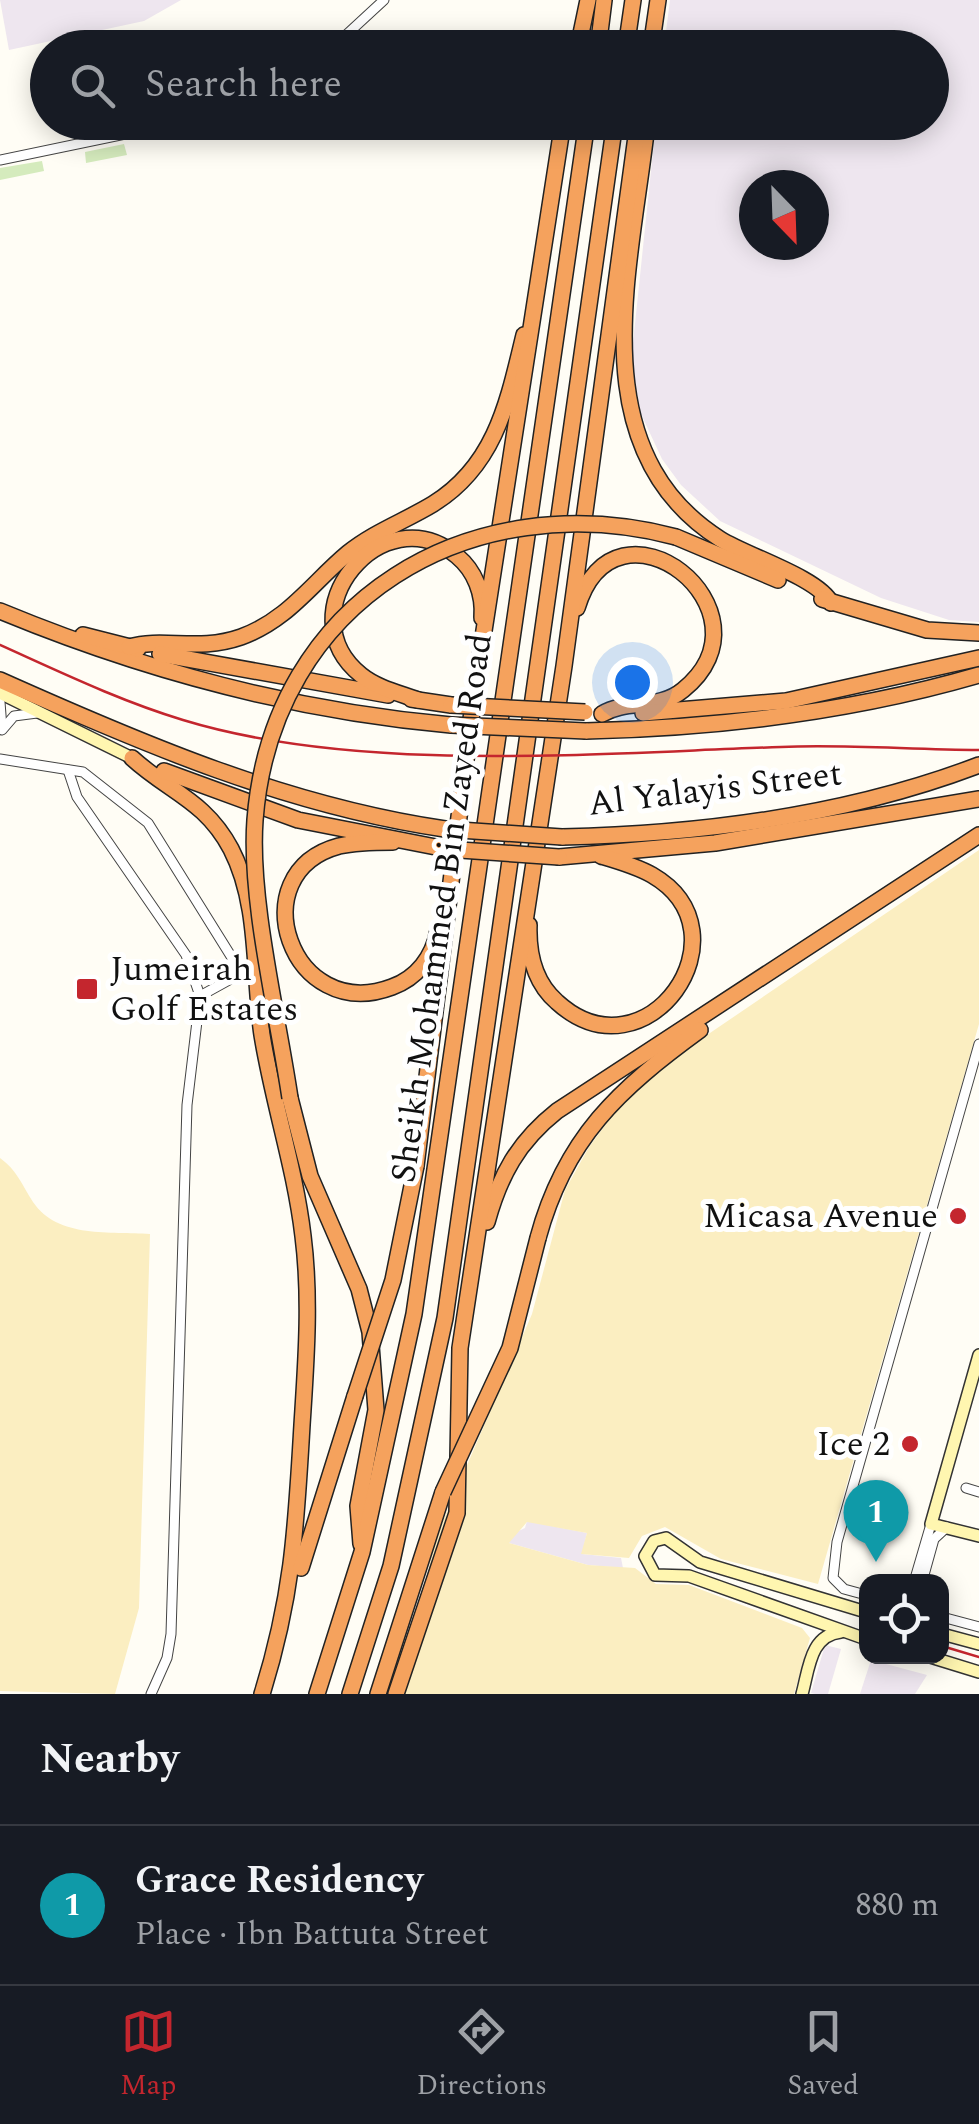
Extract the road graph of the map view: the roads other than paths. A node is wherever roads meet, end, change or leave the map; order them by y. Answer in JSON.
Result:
{"nodes":[{"id":1,"x":384,"y":0,"type":"edge"},
{"id":2,"x":588,"y":0,"type":"edge"},
{"id":3,"x":604,"y":0,"type":"edge"},
{"id":4,"x":634,"y":0,"type":"edge"},
{"id":5,"x":658,"y":0,"type":"edge"},
{"id":6,"x":352,"y":30,"type":"edge"},
{"id":7,"x":582,"y":30,"type":"edge"},
{"id":8,"x":600,"y":30,"type":"edge"},
{"id":9,"x":629,"y":30,"type":"edge"},
{"id":10,"x":654,"y":30,"type":"edge"},
{"id":11,"x":96,"y":140,"type":"edge"},
{"id":12,"x":560,"y":140,"type":"edge"},
{"id":13,"x":583,"y":140,"type":"edge"},
{"id":14,"x":613,"y":140,"type":"edge"},
{"id":15,"x":636,"y":140,"type":"edge"},
{"id":16,"x":646,"y":140,"type":"edge"},
{"id":17,"x":0,"y":160,"type":"edge"},
{"id":18,"x":536,"y":298,"type":"junction"},
{"id":19,"x":831,"y":603,"type":"junction"},
{"id":20,"x":0,"y":611,"type":"edge"},
{"id":21,"x":44,"y":629,"type":"junction"},
{"id":22,"x":979,"y":633,"type":"edge"},
{"id":23,"x":129,"y":647,"type":"junction"},
{"id":24,"x":979,"y":658,"type":"edge"},
{"id":25,"x":564,"y":666,"type":"junction"},
{"id":26,"x":979,"y":675,"type":"edge"},
{"id":27,"x":479,"y":676,"type":"junction"},
{"id":28,"x":0,"y":680,"type":"edge"},
{"id":29,"x":0,"y":692,"type":"edge"},
{"id":30,"x":418,"y":700,"type":"junction"},
{"id":31,"x":0,"y":702,"type":"edge"},
{"id":32,"x":594,"y":713,"type":"junction"},
{"id":33,"x":50,"y":715,"type":"junction"},
{"id":34,"x":1,"y":732,"type":"edge"},
{"id":35,"x":132,"y":758,"type":"junction"},
{"id":36,"x":0,"y":759,"type":"edge"},
{"id":37,"x":979,"y":765,"type":"edge"},
{"id":38,"x":68,"y":770,"type":"junction"},
{"id":39,"x":979,"y":799,"type":"edge"},
{"id":40,"x":979,"y":839,"type":"edge"},
{"id":41,"x":393,"y":842,"type":"junction"},
{"id":42,"x":601,"y":856,"type":"junction"},
{"id":43,"x":455,"y":864,"type":"junction"},
{"id":44,"x":534,"y":871,"type":"junction"},
{"id":45,"x":753,"y":984,"type":"junction"},
{"id":46,"x":200,"y":996,"type":"junction"},
{"id":47,"x":979,"y":1044,"type":"edge"},
{"id":48,"x":469,"y":1288,"type":"junction"},
{"id":49,"x":979,"y":1355,"type":"edge"},
{"id":50,"x":966,"y":1488,"type":"dead end"},
{"id":51,"x":979,"y":1492,"type":"edge"},
{"id":52,"x":930,"y":1524,"type":"junction"},
{"id":53,"x":947,"y":1528,"type":"junction"},
{"id":54,"x":979,"y":1536,"type":"edge"},
{"id":55,"x":362,"y":1552,"type":"junction"},
{"id":56,"x":916,"y":1574,"type":"edge"},
{"id":57,"x":924,"y":1574,"type":"edge"},
{"id":58,"x":859,"y":1593,"type":"edge"},
{"id":59,"x":859,"y":1610,"type":"edge"},
{"id":60,"x":286,"y":1613,"type":"junction"},
{"id":61,"x":798,"y":1618,"type":"junction"},
{"id":62,"x":949,"y":1618,"type":"edge"},
{"id":63,"x":979,"y":1627,"type":"edge"},
{"id":64,"x":844,"y":1632,"type":"junction"},
{"id":65,"x":859,"y":1636,"type":"edge"},
{"id":66,"x":949,"y":1636,"type":"edge"},
{"id":67,"x":979,"y":1644,"type":"edge"},
{"id":68,"x":815,"y":1646,"type":"junction"},
{"id":69,"x":949,"y":1663,"type":"edge"},
{"id":70,"x":979,"y":1672,"type":"edge"},
{"id":71,"x":151,"y":1694,"type":"edge"},
{"id":72,"x":262,"y":1694,"type":"edge"},
{"id":73,"x":317,"y":1694,"type":"edge"},
{"id":74,"x":350,"y":1694,"type":"edge"},
{"id":75,"x":378,"y":1694,"type":"edge"},
{"id":76,"x":396,"y":1694,"type":"edge"},
{"id":77,"x":802,"y":1694,"type":"edge"}],
"edges":[{"from":1,"to":6,"type":"street"},
{"from":2,"to":7,"type":"highway"},
{"from":3,"to":8,"type":"highway"},
{"from":4,"to":9,"type":"highway"},
{"from":5,"to":10,"type":"highway"},
{"from":11,"to":17,"type":"street"},
{"from":12,"to":18,"type":"highway"},
{"from":13,"to":55,"type":"highway","name":"Sheikh Mohammed Bin Zayed Road"},
{"from":14,"to":74,"type":"highway","name":"Sheikh Mohammed Bin Zayed Road"},
{"from":15,"to":25,"type":"highway"},
{"from":16,"to":19,"type":"highway"},
{"from":18,"to":23,"type":"highway"},
{"from":18,"to":27,"type":"highway"},
{"from":19,"to":22,"type":"highway"},
{"from":19,"to":55,"type":"highway","bridge":true},
{"from":20,"to":21,"type":"highway","name":"Al Yalayis Street"},
{"from":21,"to":23,"type":"highway"},
{"from":21,"to":26,"type":"highway","name":"Al Yalayis Street","bridge":true},
{"from":23,"to":30,"type":"highway"},
{"from":24,"to":32,"type":"highway"},
{"from":25,"to":32,"type":"highway"},
{"from":25,"to":44,"type":"highway"},
{"from":27,"to":30,"type":"highway"},
{"from":27,"to":43,"type":"highway"},
{"from":28,"to":37,"type":"highway","name":"Al Yalayis Street","bridge":true},
{"from":29,"to":33,"type":"main road"},
{"from":30,"to":32,"type":"highway","bridge":true},
{"from":31,"to":34,"type":"street"},
{"from":33,"to":34,"type":"street"},
{"from":33,"to":35,"type":"main road"},
{"from":35,"to":41,"type":"highway"},
{"from":35,"to":60,"type":"highway"},
{"from":36,"to":38,"type":"street"},
{"from":38,"to":46,"type":"street"},
{"from":38,"to":46,"type":"street"},
{"from":39,"to":42,"type":"highway"},
{"from":40,"to":45,"type":"highway"},
{"from":41,"to":42,"type":"highway","bridge":true},
{"from":41,"to":43,"type":"highway"},
{"from":42,"to":44,"type":"highway"},
{"from":43,"to":60,"type":"highway","bridge":true},
{"from":44,"to":48,"type":"highway"},
{"from":45,"to":48,"type":"highway"},
{"from":45,"to":75,"type":"highway","bridge":true},
{"from":46,"to":71,"type":"street"},
{"from":47,"to":58,"type":"street"},
{"from":48,"to":76,"type":"highway"},
{"from":49,"to":52,"type":"main road"},
{"from":50,"to":51,"type":"street"},
{"from":52,"to":53,"type":"main road"},
{"from":52,"to":56,"type":"street"},
{"from":53,"to":54,"type":"main road"},
{"from":53,"to":57,"type":"street"},
{"from":55,"to":73,"type":"highway","name":"Sheikh Mohammed Bin Zayed Road"},
{"from":59,"to":61,"type":"main road"},
{"from":60,"to":72,"type":"highway"},
{"from":61,"to":64,"type":"main road"},
{"from":61,"to":68,"type":"main road"},
{"from":62,"to":63,"type":"street"},
{"from":64,"to":65,"type":"main road"},
{"from":64,"to":68,"type":"main road"},
{"from":66,"to":67,"type":"main road"},
{"from":68,"to":77,"type":"main road"},
{"from":69,"to":70,"type":"main road"}]}
